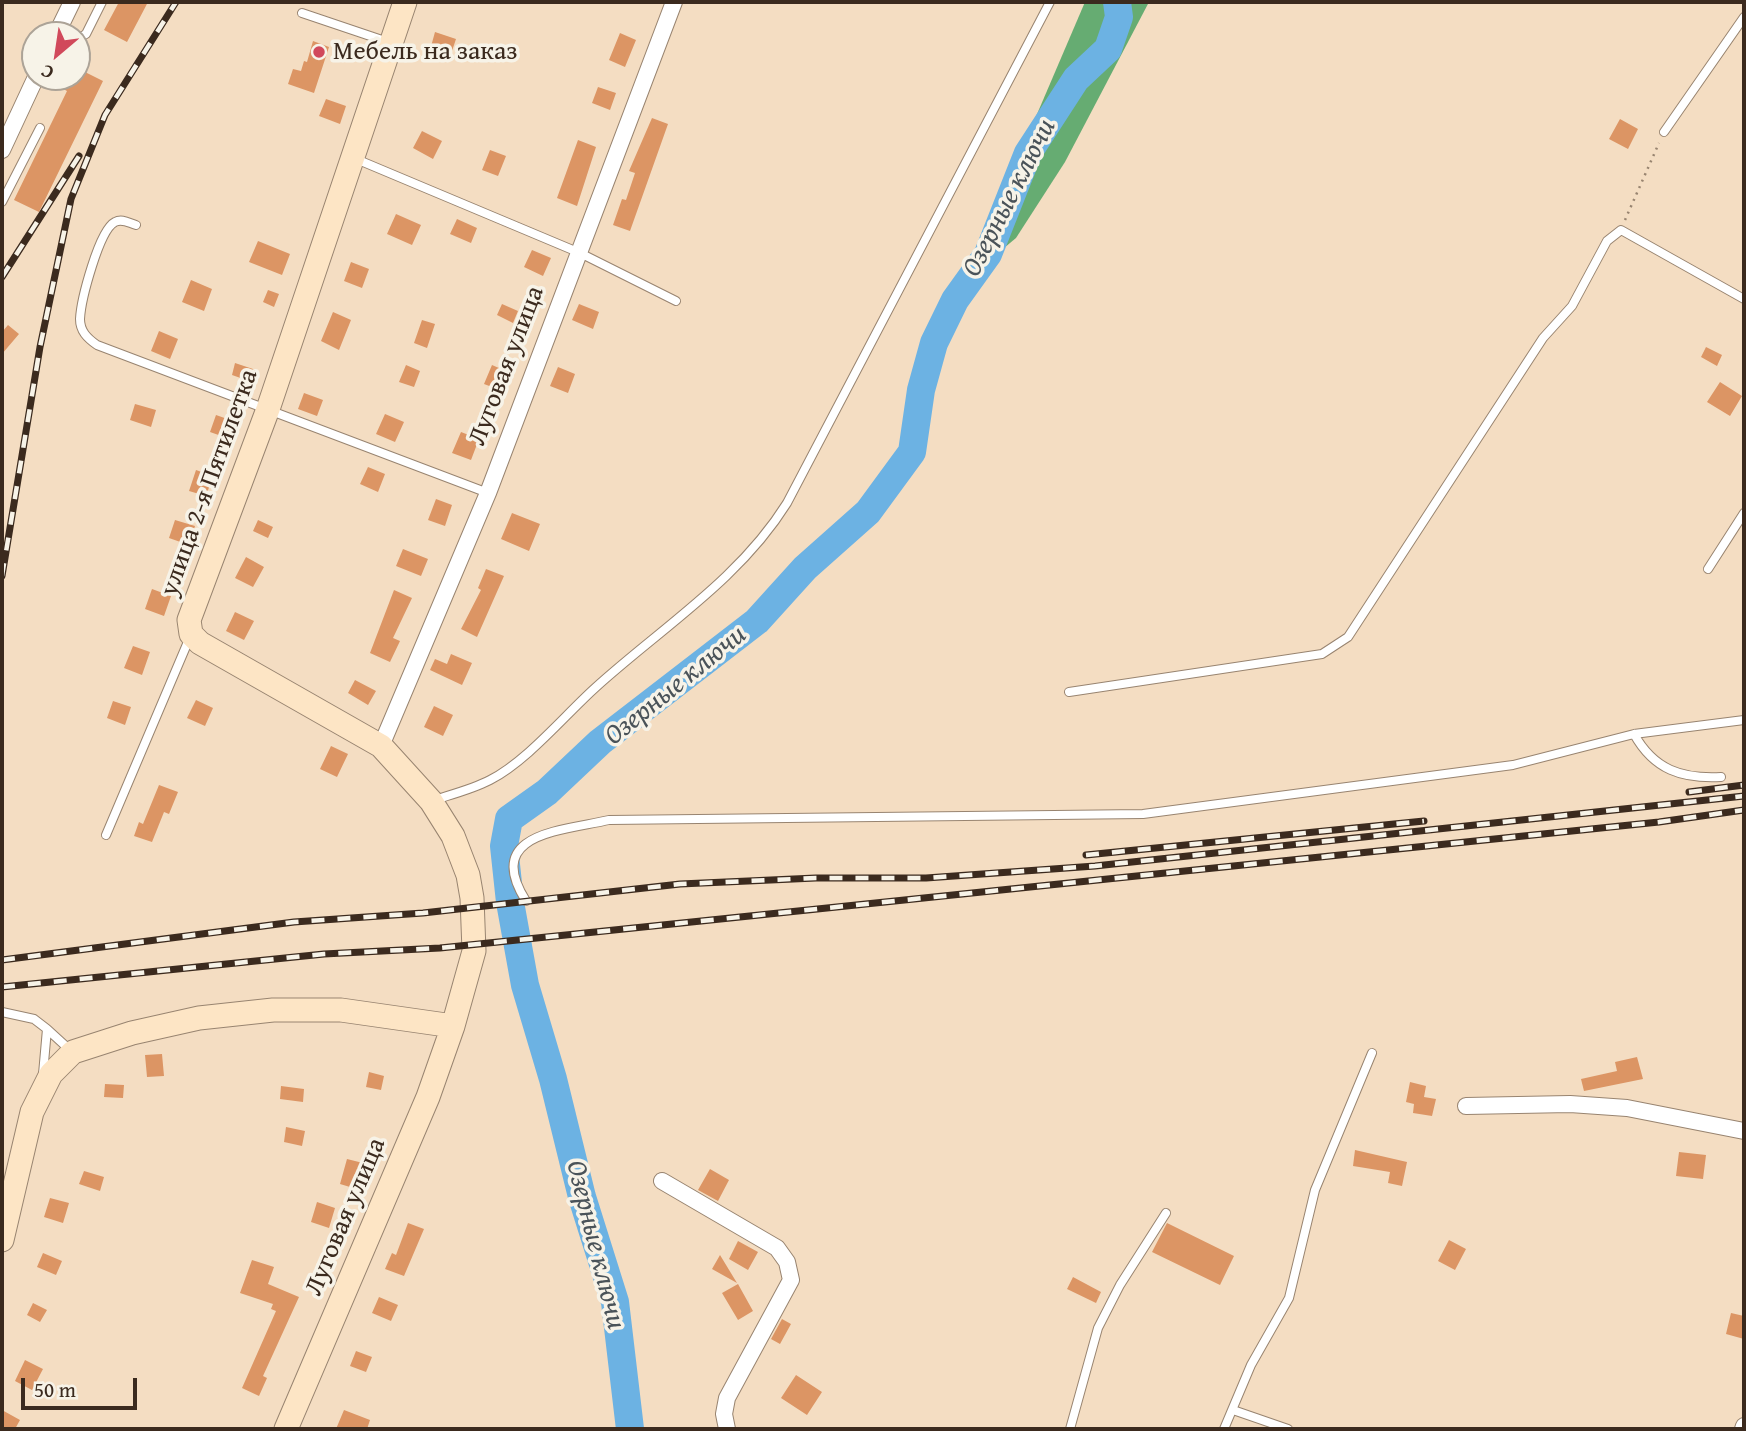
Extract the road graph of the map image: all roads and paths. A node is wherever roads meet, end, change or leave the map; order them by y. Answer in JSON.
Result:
{"nodes":[{"id":1,"x":72,"y":2,"type":"edge"},
{"id":2,"x":102,"y":2,"type":"edge"},
{"id":3,"x":405,"y":2,"type":"edge"},
{"id":4,"x":674,"y":2,"type":"edge"},
{"id":5,"x":1050,"y":2,"type":"edge"},
{"id":6,"x":302,"y":13,"type":"dead end"},
{"id":7,"x":1744,"y":17,"type":"edge"},
{"id":8,"x":64,"y":21,"type":"edge"},
{"id":9,"x":91,"y":24,"type":"edge"},
{"id":10,"x":390,"y":43,"type":"junction"},
{"id":11,"x":29,"y":91,"type":"edge"},
{"id":12,"x":40,"y":128,"type":"dead end"},
{"id":13,"x":1664,"y":132,"type":"joint"},
{"id":14,"x":2,"y":149,"type":"edge"},
{"id":15,"x":352,"y":157,"type":"junction"},
{"id":16,"x":2,"y":202,"type":"edge"},
{"id":17,"x":136,"y":225,"type":"dead end"},
{"id":18,"x":1621,"y":230,"type":"junction"},
{"id":19,"x":580,"y":253,"type":"junction"},
{"id":20,"x":1744,"y":299,"type":"edge"},
{"id":21,"x":676,"y":301,"type":"dead end"},
{"id":22,"x":268,"y":409,"type":"junction"},
{"id":23,"x":488,"y":493,"type":"junction"},
{"id":24,"x":1744,"y":513,"type":"edge"},
{"id":25,"x":1708,"y":569,"type":"dead end"},
{"id":26,"x":191,"y":634,"type":"junction"},
{"id":27,"x":1069,"y":692,"type":"dead end"},
{"id":28,"x":1744,"y":720,"type":"edge"},
{"id":29,"x":1634,"y":734,"type":"junction"},
{"id":30,"x":381,"y":746,"type":"junction"},
{"id":31,"x":1721,"y":777,"type":"dead end"},
{"id":32,"x":431,"y":801,"type":"junction"},
{"id":33,"x":106,"y":835,"type":"dead end"},
{"id":34,"x":526,"y":901,"type":"dead end"},
{"id":35,"x":2,"y":1012,"type":"edge"},
{"id":36,"x":453,"y":1026,"type":"junction"},
{"id":37,"x":47,"y":1029,"type":"junction"},
{"id":38,"x":73,"y":1052,"type":"junction"},
{"id":39,"x":1372,"y":1053,"type":"dead end"},
{"id":40,"x":42,"y":1091,"type":"junction"},
{"id":41,"x":1465,"y":1106,"type":"dead end"},
{"id":42,"x":1744,"y":1131,"type":"edge"},
{"id":43,"x":662,"y":1181,"type":"dead end"},
{"id":44,"x":1166,"y":1213,"type":"dead end"},
{"id":45,"x":2,"y":1240,"type":"edge"},
{"id":46,"x":1233,"y":1410,"type":"junction"},
{"id":47,"x":286,"y":1429,"type":"edge"},
{"id":48,"x":726,"y":1429,"type":"edge"},
{"id":49,"x":1070,"y":1429,"type":"edge"},
{"id":50,"x":1224,"y":1429,"type":"edge"},
{"id":51,"x":1288,"y":1429,"type":"edge"}],
"edges":[{"from":1,"to":8,"type":"street"},
{"from":2,"to":9,"type":"lane"},
{"from":3,"to":10,"type":"main road","name":"улица 2-я Пятилетка"},
{"from":4,"to":19,"type":"street","name":"Луговая улица"},
{"from":5,"to":32,"type":"lane"},
{"from":6,"to":10,"type":"lane"},
{"from":7,"to":13,"type":"lane"},
{"from":10,"to":15,"type":"main road","name":"улица 2-я Пятилетка"},
{"from":11,"to":14,"type":"street"},
{"from":12,"to":16,"type":"lane"},
{"from":13,"to":18,"type":"path"},
{"from":15,"to":19,"type":"lane"},
{"from":15,"to":22,"type":"main road","name":"улица 2-я Пятилетка"},
{"from":17,"to":22,"type":"lane"},
{"from":18,"to":20,"type":"lane"},
{"from":18,"to":27,"type":"lane"},
{"from":19,"to":21,"type":"lane"},
{"from":19,"to":23,"type":"street","name":"Луговая улица"},
{"from":22,"to":23,"type":"lane"},
{"from":22,"to":26,"type":"main road","name":"улица 2-я Пятилетка"},
{"from":23,"to":30,"type":"street","name":"Луговая улица"},
{"from":24,"to":25,"type":"lane"},
{"from":26,"to":30,"type":"main road","name":"улица 2-я Пятилетка"},
{"from":26,"to":33,"type":"lane"},
{"from":28,"to":29,"type":"lane"},
{"from":29,"to":31,"type":"lane"},
{"from":29,"to":34,"type":"lane"},
{"from":30,"to":32,"type":"main road","name":"улица 2-я Пятилетка"},
{"from":32,"to":36,"type":"main road","name":"улица 2-я Пятилетка"},
{"from":35,"to":37,"type":"lane"},
{"from":36,"to":38,"type":"main road"},
{"from":36,"to":47,"type":"main road","name":"Луговая улица"},
{"from":37,"to":38,"type":"lane"},
{"from":37,"to":40,"type":"lane"},
{"from":38,"to":40,"type":"main road"},
{"from":39,"to":46,"type":"lane"},
{"from":40,"to":45,"type":"main road"},
{"from":41,"to":42,"type":"street"},
{"from":43,"to":48,"type":"street"},
{"from":44,"to":49,"type":"lane"},
{"from":46,"to":50,"type":"lane"},
{"from":46,"to":51,"type":"lane"}]}
